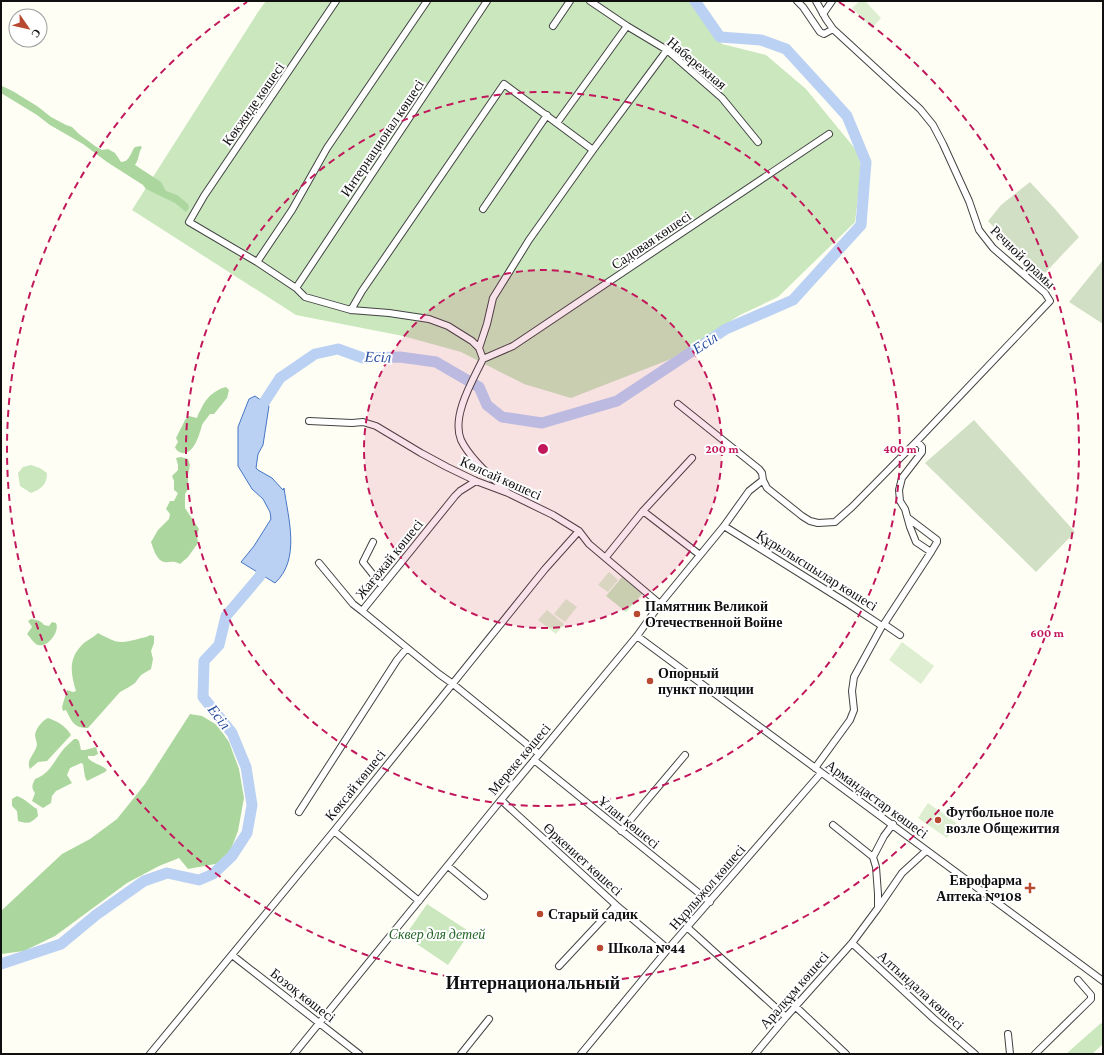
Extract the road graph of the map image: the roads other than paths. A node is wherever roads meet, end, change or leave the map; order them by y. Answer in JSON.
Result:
{"nodes":[{"id":1,"x":336,"y":1,"type":"edge"},
{"id":2,"x":426,"y":1,"type":"edge"},
{"id":3,"x":487,"y":1,"type":"edge"},
{"id":4,"x":570,"y":1,"type":"edge"},
{"id":5,"x":590,"y":1,"type":"edge"},
{"id":6,"x":797,"y":1,"type":"edge"},
{"id":7,"x":816,"y":1,"type":"edge"},
{"id":8,"x":832,"y":1,"type":"edge"},
{"id":9,"x":823,"y":14,"type":"junction"},
{"id":10,"x":553,"y":26,"type":"dead end"},
{"id":11,"x":627,"y":26,"type":"junction"},
{"id":12,"x":833,"y":28,"type":"junction"},
{"id":13,"x":667,"y":50,"type":"junction"},
{"id":14,"x":547,"y":115,"type":"junction"},
{"id":15,"x":557,"y":123,"type":"junction"},
{"id":16,"x":829,"y":134,"type":"dead end"},
{"id":17,"x":758,"y":142,"type":"dead end"},
{"id":18,"x":593,"y":150,"type":"junction"},
{"id":19,"x":483,"y":209,"type":"dead end"},
{"id":20,"x":257,"y":262,"type":"junction"},
{"id":21,"x":296,"y":288,"type":"junction"},
{"id":22,"x":352,"y":310,"type":"junction"},
{"id":23,"x":479,"y":348,"type":"junction"},
{"id":24,"x":483,"y":359,"type":"junction"},
{"id":25,"x":678,"y":404,"type":"dead end"},
{"id":26,"x":309,"y":421,"type":"dead end"},
{"id":27,"x":917,"y":441,"type":"junction"},
{"id":28,"x":692,"y":458,"type":"dead end"},
{"id":29,"x":763,"y":480,"type":"junction"},
{"id":30,"x":476,"y":481,"type":"junction"},
{"id":31,"x":508,"y":493,"type":"junction"},
{"id":32,"x":643,"y":511,"type":"junction"},
{"id":33,"x":908,"y":518,"type":"junction"},
{"id":34,"x":724,"y":526,"type":"junction"},
{"id":35,"x":579,"y":531,"type":"junction"},
{"id":36,"x":373,"y":542,"type":"dead end"},
{"id":37,"x":931,"y":552,"type":"junction"},
{"id":38,"x":700,"y":555,"type":"junction"},
{"id":39,"x":606,"y":557,"type":"junction"},
{"id":40,"x":320,"y":563,"type":"dead end"},
{"id":41,"x":382,"y":586,"type":"junction"},
{"id":42,"x":660,"y":604,"type":"junction"},
{"id":43,"x":362,"y":611,"type":"junction"},
{"id":44,"x":883,"y":625,"type":"junction"},
{"id":45,"x":900,"y":634,"type":"dead end"},
{"id":46,"x":637,"y":636,"type":"junction"},
{"id":47,"x":407,"y":648,"type":"junction"},
{"id":48,"x":453,"y":684,"type":"junction"},
{"id":49,"x":539,"y":754,"type":"junction"},
{"id":50,"x":685,"y":755,"type":"dead end"},
{"id":51,"x":534,"y":760,"type":"junction"},
{"id":52,"x":815,"y":768,"type":"junction"},
{"id":53,"x":821,"y":773,"type":"junction"},
{"id":54,"x":501,"y":800,"type":"junction"},
{"id":55,"x":299,"y":812,"type":"dead end"},
{"id":56,"x":833,"y":824,"type":"dead end"},
{"id":57,"x":893,"y":824,"type":"junction"},
{"id":58,"x":334,"y":831,"type":"junction"},
{"id":59,"x":621,"y":831,"type":"junction"},
{"id":60,"x":926,"y":851,"type":"junction"},
{"id":61,"x":873,"y":857,"type":"junction"},
{"id":62,"x":448,"y":866,"type":"junction"},
{"id":63,"x":484,"y":896,"type":"dead end"},
{"id":64,"x":419,"y":901,"type":"junction"},
{"id":65,"x":710,"y":902,"type":"junction"},
{"id":66,"x":616,"y":905,"type":"junction"},
{"id":67,"x":878,"y":908,"type":"junction"},
{"id":68,"x":688,"y":928,"type":"junction"},
{"id":69,"x":852,"y":942,"type":"junction"},
{"id":70,"x":668,"y":949,"type":"junction"},
{"id":71,"x":232,"y":955,"type":"junction"},
{"id":72,"x":558,"y":966,"type":"dead end"},
{"id":73,"x":1078,"y":980,"type":"dead end"},
{"id":74,"x":1103,"y":981,"type":"edge"},
{"id":75,"x":795,"y":1006,"type":"junction"},
{"id":76,"x":786,"y":1017,"type":"junction"},
{"id":77,"x":489,"y":1019,"type":"dead end"},
{"id":78,"x":319,"y":1023,"type":"junction"},
{"id":79,"x":1008,"y":1034,"type":"dead end"},
{"id":80,"x":150,"y":1054,"type":"edge"},
{"id":81,"x":294,"y":1054,"type":"edge"},
{"id":82,"x":358,"y":1054,"type":"edge"},
{"id":83,"x":461,"y":1054,"type":"edge"},
{"id":84,"x":581,"y":1054,"type":"edge"},
{"id":85,"x":755,"y":1054,"type":"edge"},
{"id":86,"x":846,"y":1054,"type":"edge"},
{"id":87,"x":975,"y":1054,"type":"edge"},
{"id":88,"x":1010,"y":1054,"type":"edge"},
{"id":89,"x":1035,"y":1054,"type":"edge"}],
"edges":[{"from":1,"to":20,"type":"street","name":"Көкжиде көшесі"},
{"from":2,"to":20,"type":"street"},
{"from":3,"to":21,"type":"street","name":"Интернационал көшесі"},
{"from":4,"to":10,"type":"street"},
{"from":5,"to":11,"type":"street","name":"Набережная"},
{"from":6,"to":12,"type":"street"},
{"from":7,"to":9,"type":"street","name":"Речной орамы"},
{"from":8,"to":9,"type":"street"},
{"from":9,"to":12,"type":"street","name":"Речной орамы"},
{"from":11,"to":13,"type":"street","name":"Набережная"},
{"from":11,"to":15,"type":"street"},
{"from":12,"to":27,"type":"street","name":"Речной орамы"},
{"from":13,"to":17,"type":"street","name":"Набережная"},
{"from":13,"to":18,"type":"street"},
{"from":14,"to":15,"type":"street"},
{"from":14,"to":19,"type":"street"},
{"from":14,"to":22,"type":"street"},
{"from":15,"to":18,"type":"street"},
{"from":16,"to":24,"type":"street","name":"Садовая көшесі"},
{"from":18,"to":23,"type":"street"},
{"from":20,"to":21,"type":"street"},
{"from":21,"to":22,"type":"street"},
{"from":22,"to":23,"type":"street"},
{"from":23,"to":24,"type":"street"},
{"from":24,"to":31,"type":"street"},
{"from":25,"to":29,"type":"street","name":"Речной орамы"},
{"from":26,"to":30,"type":"street","name":"Көлсай көшесі"},
{"from":27,"to":29,"type":"street","name":"Речной орамы"},
{"from":27,"to":33,"type":"street"},
{"from":28,"to":32,"type":"street"},
{"from":29,"to":34,"type":"street","name":"Мереке көшесі"},
{"from":30,"to":31,"type":"street","name":"Көлсай көшесі"},
{"from":30,"to":41,"type":"street","name":"Жағажай көшесі"},
{"from":31,"to":35,"type":"street","name":"Көлсай көшесі"},
{"from":32,"to":38,"type":"street"},
{"from":32,"to":39,"type":"street"},
{"from":33,"to":37,"type":"street"},
{"from":33,"to":37,"type":"street"},
{"from":34,"to":38,"type":"street","name":"Мереке көшесі"},
{"from":34,"to":44,"type":"street","name":"Құрылысшылар көшесі"},
{"from":35,"to":39,"type":"street","name":"Көлсай көшесі"},
{"from":35,"to":48,"type":"street","name":"Көксай көшесі"},
{"from":36,"to":41,"type":"street"},
{"from":37,"to":44,"type":"street"},
{"from":38,"to":42,"type":"street","name":"Мереке көшесі"},
{"from":39,"to":42,"type":"street","name":"Көлсай көшесі"},
{"from":40,"to":43,"type":"street"},
{"from":41,"to":43,"type":"street","name":"Жағажай көшесі"},
{"from":42,"to":46,"type":"street","name":"Мереке көшесі"},
{"from":43,"to":47,"type":"street","name":"Жағажай көшесі"},
{"from":44,"to":45,"type":"street"},
{"from":44,"to":52,"type":"street","name":"Құрылысшылар көшесі"},
{"from":46,"to":49,"type":"street","name":"Мереке көшесі"},
{"from":46,"to":52,"type":"street","name":"Армандастар көшесі"},
{"from":47,"to":48,"type":"street","name":"Жағажай көшесі"},
{"from":47,"to":55,"type":"street"},
{"from":48,"to":49,"type":"street"},
{"from":48,"to":58,"type":"street","name":"Көксай көшесі"},
{"from":49,"to":51,"type":"street","name":"Мереке көшесі"},
{"from":50,"to":59,"type":"street"},
{"from":51,"to":54,"type":"street","name":"Мереке көшесі"},
{"from":51,"to":59,"type":"street","name":"Ұлан көшесі"},
{"from":52,"to":53,"type":"street","name":"Армандастар көшесі"},
{"from":53,"to":57,"type":"street","name":"Армандастар көшесі"},
{"from":53,"to":65,"type":"street","name":"Нұрлыжол көшесі"},
{"from":54,"to":62,"type":"street","name":"Мереке көшесі"},
{"from":54,"to":66,"type":"street","name":"Өркениет көшесі"},
{"from":56,"to":61,"type":"street"},
{"from":57,"to":60,"type":"street","name":"Армандастар көшесі"},
{"from":57,"to":61,"type":"street"},
{"from":58,"to":64,"type":"street"},
{"from":58,"to":71,"type":"street","name":"Көксай көшесі"},
{"from":59,"to":65,"type":"street","name":"Ұлан көшесі"},
{"from":60,"to":67,"type":"street","name":"Аралқұм көшесі"},
{"from":60,"to":74,"type":"street","name":"Армандастар көшесі"},
{"from":61,"to":67,"type":"street"},
{"from":62,"to":63,"type":"street"},
{"from":62,"to":64,"type":"street","name":"Мереке көшесі"},
{"from":64,"to":78,"type":"street","name":"Мереке көшесі"},
{"from":65,"to":68,"type":"street","name":"Нұрлыжол көшесі"},
{"from":66,"to":70,"type":"street","name":"Өркениет көшесі"},
{"from":66,"to":72,"type":"street"},
{"from":67,"to":69,"type":"street","name":"Аралқұм көшесі"},
{"from":68,"to":70,"type":"street","name":"Нұрлыжол көшесі"},
{"from":68,"to":76,"type":"street"},
{"from":69,"to":75,"type":"street","name":"Аралқұм көшесі"},
{"from":69,"to":87,"type":"street","name":"Алтындала көшесі"},
{"from":70,"to":84,"type":"street","name":"Нұрлыжол көшесі"},
{"from":71,"to":78,"type":"street","name":"Бозоқ көшесі"},
{"from":71,"to":80,"type":"street","name":"Көксай көшесі"},
{"from":73,"to":89,"type":"street"},
{"from":75,"to":76,"type":"street","name":"Аралқұм көшесі"},
{"from":75,"to":86,"type":"street"},
{"from":76,"to":85,"type":"street","name":"Аралқұм көшесі"},
{"from":77,"to":83,"type":"street"},
{"from":78,"to":81,"type":"street","name":"Мереке көшесі"},
{"from":78,"to":82,"type":"street","name":"Бозоқ көшесі"},
{"from":79,"to":88,"type":"street"}]}
